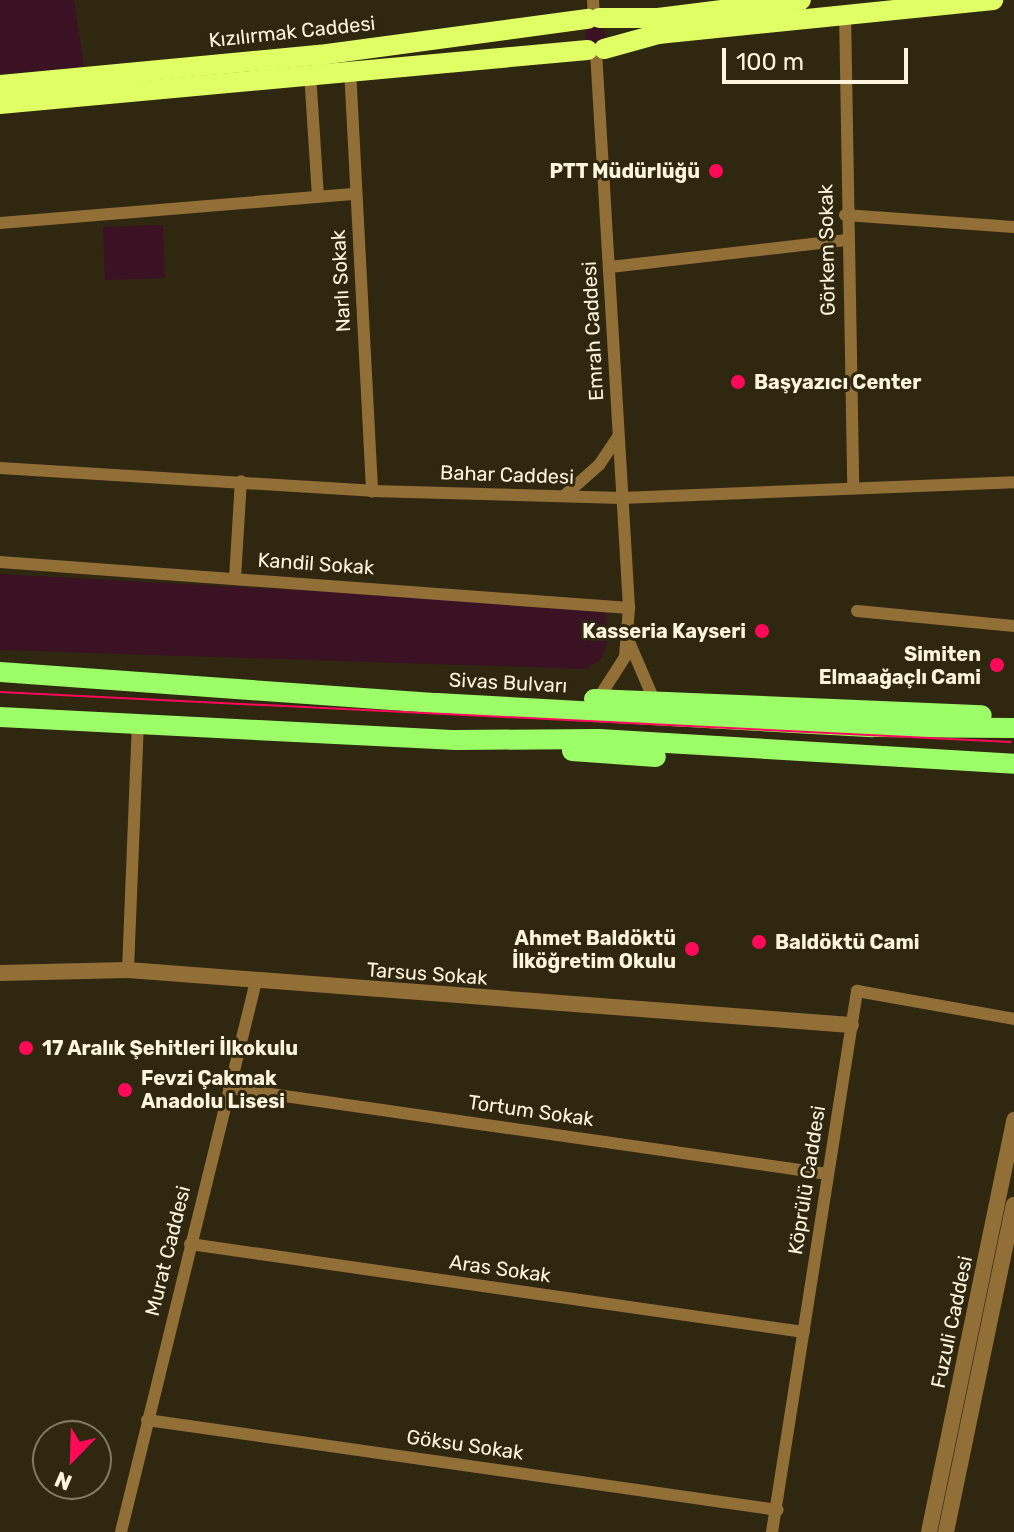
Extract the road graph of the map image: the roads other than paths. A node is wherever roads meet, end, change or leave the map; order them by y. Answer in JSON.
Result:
{"nodes":[{"id":1,"x":801,"y":0,"type":"edge"},
{"id":2,"x":993,"y":0,"type":"edge"},
{"id":3,"x":845,"y":12,"type":"junction"},
{"id":4,"x":594,"y":14,"type":"edge"},
{"id":5,"x":596,"y":50,"type":"junction"},
{"id":6,"x":350,"y":69,"type":"junction"},
{"id":7,"x":310,"y":73,"type":"junction"},
{"id":8,"x":0,"y":85,"type":"edge"},
{"id":9,"x":0,"y":104,"type":"edge"},
{"id":10,"x":356,"y":194,"type":"junction"},
{"id":11,"x":318,"y":197,"type":"junction"},
{"id":12,"x":845,"y":215,"type":"junction"},
{"id":13,"x":0,"y":223,"type":"edge"},
{"id":14,"x":1014,"y":227,"type":"edge"},
{"id":15,"x":846,"y":240,"type":"junction"},
{"id":16,"x":610,"y":267,"type":"junction"},
{"id":17,"x":618,"y":437,"type":"junction"},
{"id":18,"x":0,"y":468,"type":"edge"},
{"id":19,"x":241,"y":481,"type":"junction"},
{"id":20,"x":1014,"y":482,"type":"edge"},
{"id":21,"x":853,"y":488,"type":"junction"},
{"id":22,"x":372,"y":491,"type":"junction"},
{"id":23,"x":563,"y":496,"type":"junction"},
{"id":24,"x":621,"y":498,"type":"junction"},
{"id":25,"x":0,"y":562,"type":"edge"},
{"id":26,"x":235,"y":578,"type":"junction"},
{"id":27,"x":629,"y":608,"type":"junction"},
{"id":28,"x":857,"y":611,"type":"dead end"},
{"id":29,"x":1014,"y":626,"type":"edge"},
{"id":30,"x":628,"y":637,"type":"junction"},
{"id":31,"x":0,"y":672,"type":"edge"},
{"id":32,"x":598,"y":699,"type":"junction"},
{"id":33,"x":654,"y":700,"type":"junction"},
{"id":34,"x":437,"y":703,"type":"junction"},
{"id":35,"x":1014,"y":716,"type":"edge"},
{"id":36,"x":0,"y":717,"type":"edge"},
{"id":37,"x":138,"y":725,"type":"junction"},
{"id":38,"x":1014,"y":728,"type":"edge"},
{"id":39,"x":456,"y":740,"type":"junction"},
{"id":40,"x":1014,"y":764,"type":"edge"},
{"id":41,"x":1014,"y":776,"type":"edge"},
{"id":42,"x":128,"y":970,"type":"junction"},
{"id":43,"x":0,"y":973,"type":"edge"},
{"id":44,"x":256,"y":981,"type":"junction"},
{"id":45,"x":1014,"y":1019,"type":"edge"},
{"id":46,"x":851,"y":1025,"type":"junction"},
{"id":47,"x":229,"y":1088,"type":"junction"},
{"id":48,"x":1014,"y":1120,"type":"edge"},
{"id":49,"x":828,"y":1174,"type":"junction"},
{"id":50,"x":1014,"y":1205,"type":"edge"},
{"id":51,"x":190,"y":1244,"type":"junction"},
{"id":52,"x":804,"y":1332,"type":"junction"},
{"id":53,"x":147,"y":1420,"type":"junction"},
{"id":54,"x":778,"y":1510,"type":"junction"},
{"id":55,"x":121,"y":1532,"type":"edge"},
{"id":56,"x":772,"y":1532,"type":"edge"},
{"id":57,"x":929,"y":1532,"type":"edge"},
{"id":58,"x":946,"y":1532,"type":"edge"}],
"edges":[{"from":1,"to":4,"type":"main road","name":"Kızılırmak Caddesi"},
{"from":2,"to":3,"type":"main road"},
{"from":3,"to":5,"type":"main road"},
{"from":3,"to":12,"type":"street","name":"Görkem Sokak"},
{"from":4,"to":5,"type":"main road"},
{"from":4,"to":5,"type":"main road"},
{"from":4,"to":8,"type":"main road","name":"Kızılırmak Caddesi"},
{"from":5,"to":6,"type":"main road"},
{"from":5,"to":16,"type":"street","name":"Emrah Caddesi"},
{"from":6,"to":7,"type":"main road"},
{"from":6,"to":10,"type":"street","name":"Narlı Sokak"},
{"from":7,"to":9,"type":"main road"},
{"from":7,"to":11,"type":"street"},
{"from":10,"to":11,"type":"street"},
{"from":10,"to":22,"type":"street","name":"Narlı Sokak"},
{"from":11,"to":13,"type":"street"},
{"from":12,"to":14,"type":"street"},
{"from":12,"to":15,"type":"street","name":"Görkem Sokak"},
{"from":15,"to":16,"type":"street"},
{"from":15,"to":21,"type":"street","name":"Görkem Sokak"},
{"from":16,"to":17,"type":"street","name":"Emrah Caddesi"},
{"from":17,"to":23,"type":"street"},
{"from":17,"to":24,"type":"street","name":"Emrah Caddesi"},
{"from":18,"to":19,"type":"street","name":"Bahar Caddesi"},
{"from":19,"to":22,"type":"street","name":"Bahar Caddesi"},
{"from":19,"to":26,"type":"street"},
{"from":20,"to":21,"type":"street","name":"Bahar Caddesi"},
{"from":21,"to":24,"type":"street","name":"Bahar Caddesi"},
{"from":22,"to":23,"type":"street","name":"Bahar Caddesi"},
{"from":23,"to":24,"type":"street","name":"Bahar Caddesi"},
{"from":24,"to":27,"type":"street","name":"Emrah Caddesi"},
{"from":25,"to":26,"type":"street","name":"Kandil Sokak"},
{"from":26,"to":27,"type":"street","name":"Kandil Sokak"},
{"from":27,"to":30,"type":"street","name":"Emrah Caddesi"},
{"from":28,"to":29,"type":"street"},
{"from":30,"to":32,"type":"street"},
{"from":30,"to":33,"type":"street"},
{"from":31,"to":34,"type":"highway","name":"Sivas Bulvarı"},
{"from":32,"to":33,"type":"highway"},
{"from":32,"to":34,"type":"highway"},
{"from":33,"to":35,"type":"highway"},
{"from":34,"to":38,"type":"highway","name":"Sivas Bulvarı"},
{"from":36,"to":37,"type":"highway"},
{"from":37,"to":39,"type":"highway"},
{"from":37,"to":42,"type":"street"},
{"from":39,"to":40,"type":"highway"},
{"from":39,"to":41,"type":"highway"},
{"from":42,"to":43,"type":"street","name":"Tarsus Sokak"},
{"from":42,"to":44,"type":"street","name":"Tarsus Sokak"},
{"from":44,"to":46,"type":"street","name":"Tarsus Sokak"},
{"from":44,"to":47,"type":"street","name":"Murat Caddesi"},
{"from":45,"to":46,"type":"street","name":"Köprülü Caddesi"},
{"from":46,"to":49,"type":"street","name":"Köprülü Caddesi"},
{"from":47,"to":49,"type":"street","name":"Tortum Sokak"},
{"from":47,"to":51,"type":"street","name":"Murat Caddesi"},
{"from":48,"to":57,"type":"street","name":"Fuzuli Caddesi"},
{"from":49,"to":52,"type":"street","name":"Köprülü Caddesi"},
{"from":50,"to":58,"type":"street","name":"Fuzuli Caddesi"},
{"from":51,"to":52,"type":"street","name":"Aras Sokak"},
{"from":51,"to":53,"type":"street","name":"Murat Caddesi"},
{"from":52,"to":54,"type":"street","name":"Köprülü Caddesi"},
{"from":53,"to":54,"type":"street","name":"Göksu Sokak"},
{"from":53,"to":55,"type":"street","name":"Murat Caddesi"},
{"from":54,"to":56,"type":"street","name":"Köprülü Caddesi"}]}
